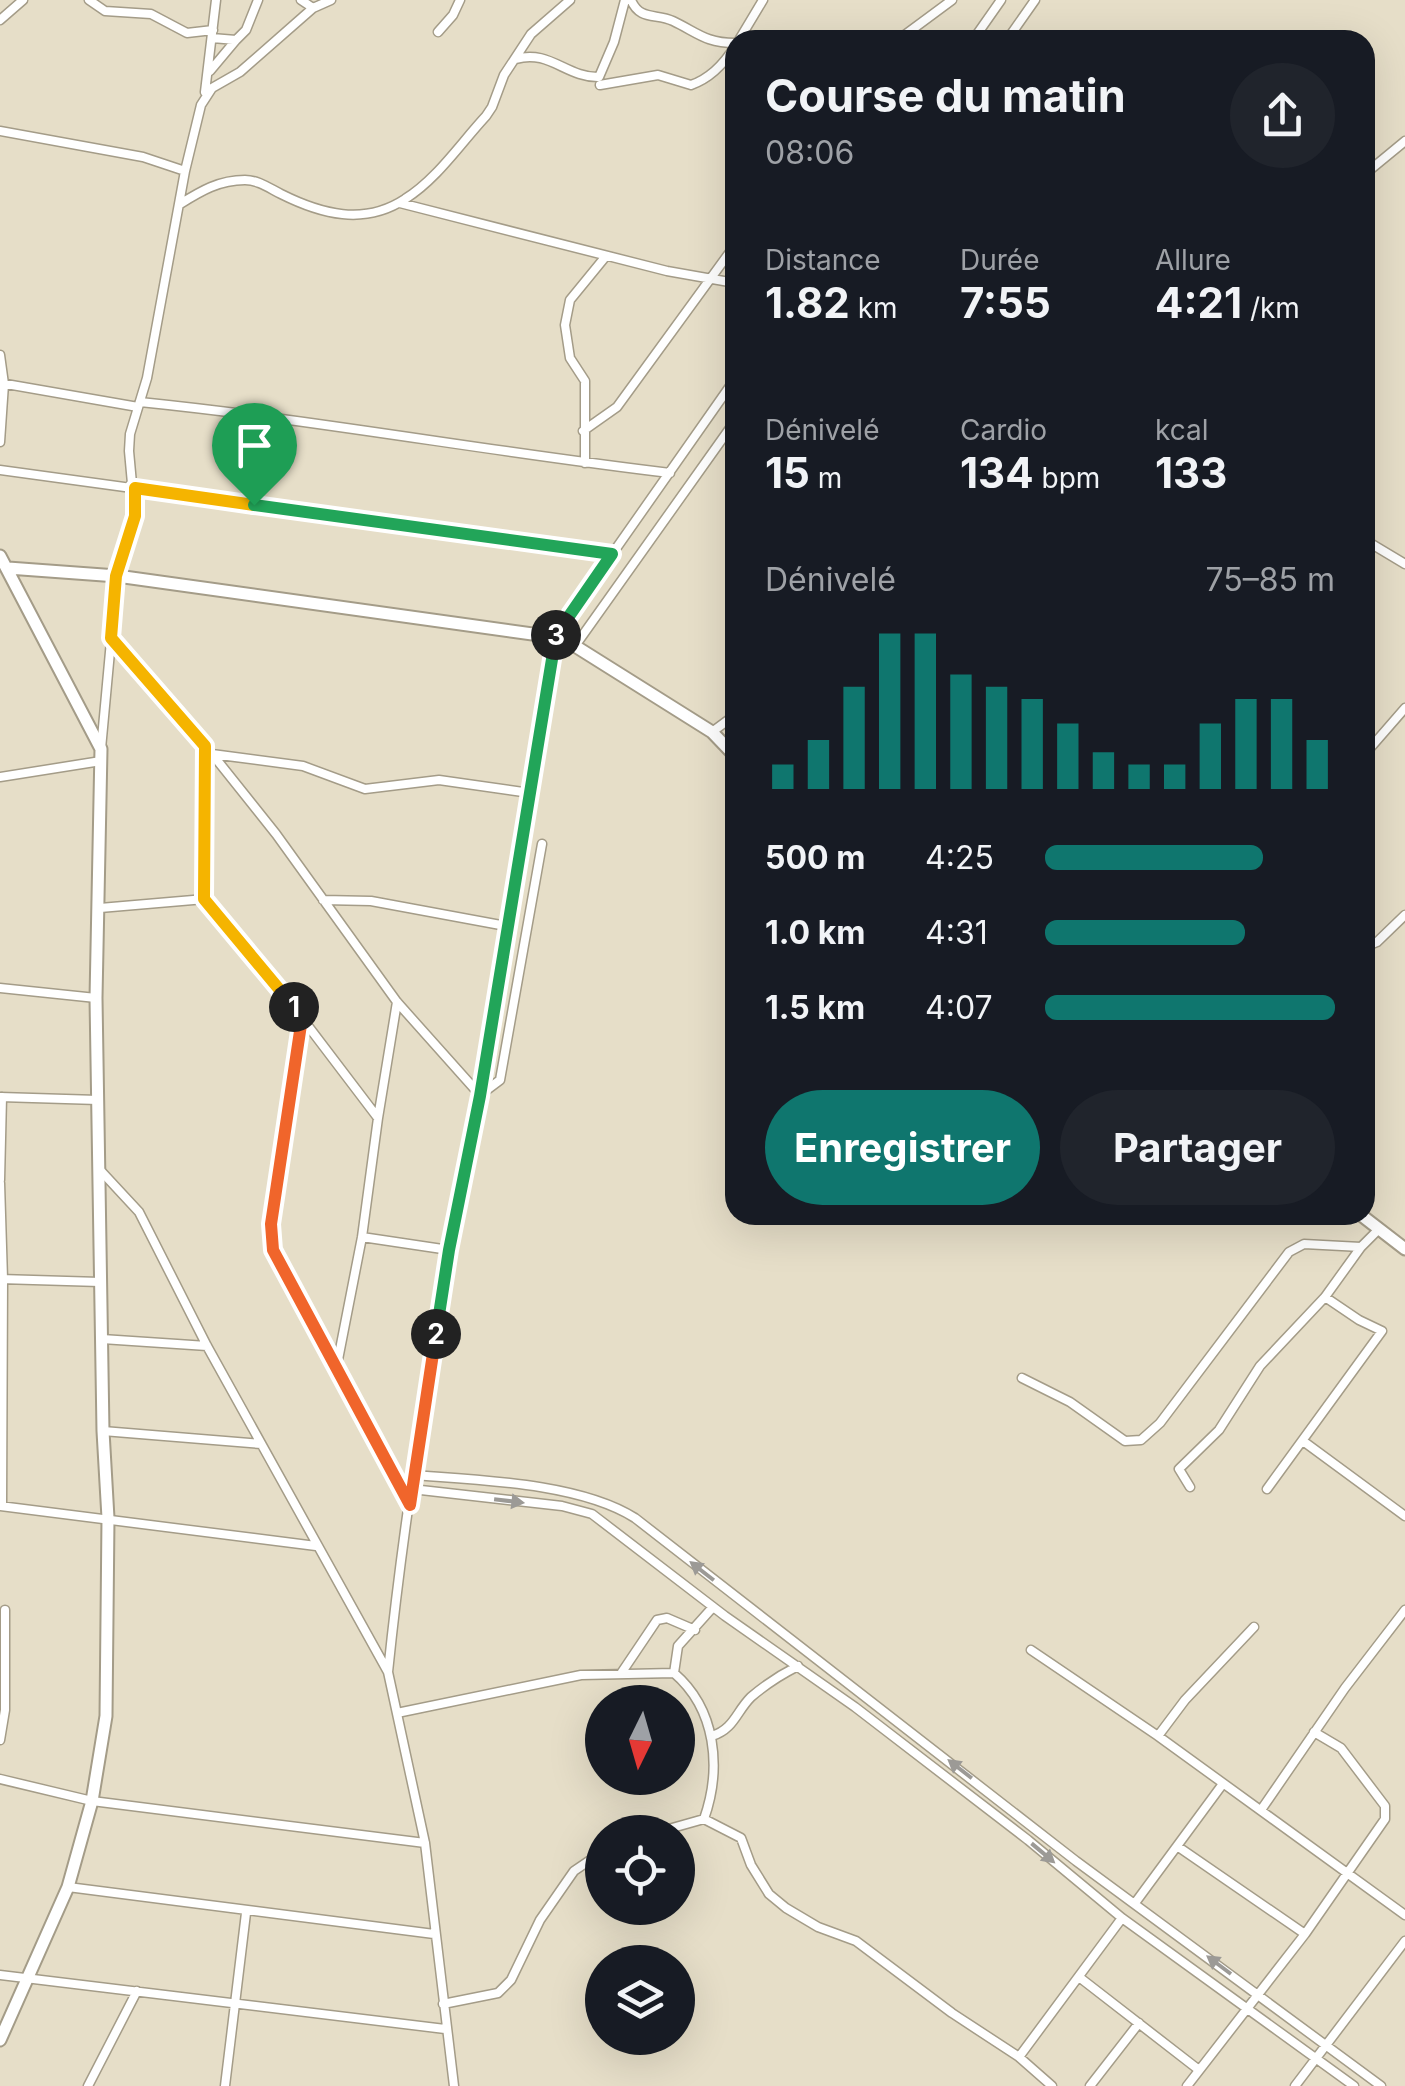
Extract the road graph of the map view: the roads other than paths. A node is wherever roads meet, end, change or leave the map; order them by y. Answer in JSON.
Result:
{"nodes":[{"id":1,"x":23,"y":0,"type":"edge"},
{"id":2,"x":216,"y":0,"type":"edge"},
{"id":3,"x":258,"y":0,"type":"edge"},
{"id":4,"x":301,"y":0,"type":"edge"},
{"id":5,"x":331,"y":0,"type":"edge"},
{"id":6,"x":460,"y":0,"type":"edge"},
{"id":7,"x":570,"y":0,"type":"edge"},
{"id":8,"x":628,"y":0,"type":"edge"},
{"id":9,"x":762,"y":0,"type":"edge"},
{"id":10,"x":952,"y":0,"type":"edge"},
{"id":11,"x":1001,"y":0,"type":"edge"},
{"id":12,"x":1035,"y":0,"type":"edge"},
{"id":13,"x":87,"y":1,"type":"edge"},
{"id":14,"x":314,"y":8,"type":"junction"},
{"id":15,"x":0,"y":20,"type":"edge"},
{"id":16,"x":744,"y":30,"type":"edge"},
{"id":17,"x":912,"y":30,"type":"edge"},
{"id":18,"x":980,"y":30,"type":"edge"},
{"id":19,"x":1013,"y":30,"type":"edge"},
{"id":20,"x":438,"y":32,"type":"dead end"},
{"id":21,"x":213,"y":34,"type":"junction"},
{"id":22,"x":236,"y":40,"type":"junction"},
{"id":23,"x":725,"y":42,"type":"edge"},
{"id":24,"x":514,"y":60,"type":"junction"},
{"id":25,"x":725,"y":64,"type":"edge"},
{"id":26,"x":210,"y":72,"type":"junction"},
{"id":27,"x":600,"y":85,"type":"dead end"},
{"id":28,"x":204,"y":97,"type":"junction"},
{"id":29,"x":0,"y":131,"type":"edge"},
{"id":30,"x":1405,"y":141,"type":"edge"},
{"id":31,"x":1375,"y":166,"type":"edge"},
{"id":32,"x":185,"y":171,"type":"junction"},
{"id":33,"x":400,"y":203,"type":"junction"},
{"id":34,"x":180,"y":204,"type":"junction"},
{"id":35,"x":606,"y":256,"type":"junction"},
{"id":36,"x":725,"y":259,"type":"edge"},
{"id":37,"x":711,"y":278,"type":"junction"},
{"id":38,"x":725,"y":281,"type":"edge"},
{"id":39,"x":0,"y":355,"type":"edge"},
{"id":40,"x":2,"y":384,"type":"edge"},
{"id":41,"x":725,"y":394,"type":"edge"},
{"id":42,"x":139,"y":405,"type":"junction"},
{"id":43,"x":584,"y":431,"type":"junction"},
{"id":44,"x":725,"y":435,"type":"edge"},
{"id":45,"x":0,"y":442,"type":"edge"},
{"id":46,"x":585,"y":463,"type":"junction"},
{"id":47,"x":0,"y":470,"type":"edge"},
{"id":48,"x":670,"y":473,"type":"junction"},
{"id":49,"x":135,"y":488,"type":"junction"},
{"id":50,"x":1375,"y":546,"type":"edge"},
{"id":51,"x":612,"y":554,"type":"junction"},
{"id":52,"x":2,"y":558,"type":"edge"},
{"id":53,"x":1405,"y":564,"type":"edge"},
{"id":54,"x":116,"y":576,"type":"junction"},
{"id":55,"x":554,"y":637,"type":"junction"},
{"id":56,"x":111,"y":638,"type":"junction"},
{"id":57,"x":575,"y":646,"type":"junction"},
{"id":58,"x":1405,"y":708,"type":"edge"},
{"id":59,"x":725,"y":722,"type":"edge"},
{"id":60,"x":712,"y":732,"type":"junction"},
{"id":61,"x":1375,"y":742,"type":"edge"},
{"id":62,"x":205,"y":746,"type":"junction"},
{"id":63,"x":725,"y":746,"type":"edge"},
{"id":64,"x":212,"y":754,"type":"junction"},
{"id":65,"x":101,"y":755,"type":"junction"},
{"id":66,"x":0,"y":776,"type":"edge"},
{"id":67,"x":530,"y":793,"type":"junction"},
{"id":68,"x":542,"y":844,"type":"dead end"},
{"id":69,"x":204,"y":899,"type":"junction"},
{"id":70,"x":323,"y":900,"type":"junction"},
{"id":71,"x":100,"y":908,"type":"junction"},
{"id":72,"x":1405,"y":915,"type":"edge"},
{"id":73,"x":506,"y":926,"type":"junction"},
{"id":74,"x":1375,"y":943,"type":"edge"},
{"id":75,"x":0,"y":988,"type":"edge"},
{"id":76,"x":96,"y":998,"type":"junction"},
{"id":77,"x":397,"y":1002,"type":"junction"},
{"id":78,"x":302,"y":1018,"type":"junction"},
{"id":79,"x":480,"y":1096,"type":"junction"},
{"id":80,"x":1,"y":1097,"type":"edge"},
{"id":81,"x":98,"y":1100,"type":"junction"},
{"id":82,"x":378,"y":1118,"type":"junction"},
{"id":83,"x":100,"y":1170,"type":"junction"},
{"id":84,"x":0,"y":1181,"type":"edge"},
{"id":85,"x":1374,"y":1225,"type":"edge"},
{"id":86,"x":1379,"y":1229,"type":"junction"},
{"id":87,"x":362,"y":1237,"type":"junction"},
{"id":88,"x":1361,"y":1247,"type":"junction"},
{"id":89,"x":1405,"y":1249,"type":"edge"},
{"id":90,"x":449,"y":1250,"type":"junction"},
{"id":91,"x":2,"y":1279,"type":"edge"},
{"id":92,"x":100,"y":1282,"type":"junction"},
{"id":93,"x":1326,"y":1297,"type":"junction"},
{"id":94,"x":102,"y":1340,"type":"junction"},
{"id":95,"x":207,"y":1346,"type":"junction"},
{"id":96,"x":336,"y":1370,"type":"junction"},
{"id":97,"x":1022,"y":1378,"type":"dead end"},
{"id":98,"x":103,"y":1431,"type":"junction"},
{"id":99,"x":1303,"y":1441,"type":"junction"},
{"id":100,"x":261,"y":1444,"type":"junction"},
{"id":101,"x":414,"y":1475,"type":"junction"},
{"id":102,"x":1190,"y":1487,"type":"dead end"},
{"id":103,"x":412,"y":1489,"type":"junction"},
{"id":104,"x":1267,"y":1489,"type":"dead end"},
{"id":105,"x":410,"y":1505,"type":"junction"},
{"id":106,"x":1,"y":1506,"type":"edge"},
{"id":107,"x":1405,"y":1516,"type":"edge"},
{"id":108,"x":108,"y":1518,"type":"junction"},
{"id":109,"x":316,"y":1546,"type":"junction"},
{"id":110,"x":712,"y":1607,"type":"junction"},
{"id":111,"x":4,"y":1610,"type":"dead end"},
{"id":112,"x":1405,"y":1610,"type":"edge"},
{"id":113,"x":1254,"y":1627,"type":"dead end"},
{"id":114,"x":694,"y":1630,"type":"junction"},
{"id":115,"x":1031,"y":1650,"type":"dead end"},
{"id":116,"x":798,"y":1666,"type":"junction"},
{"id":117,"x":388,"y":1672,"type":"junction"},
{"id":118,"x":622,"y":1672,"type":"junction"},
{"id":119,"x":674,"y":1672,"type":"junction"},
{"id":120,"x":397,"y":1713,"type":"junction"},
{"id":121,"x":1314,"y":1732,"type":"junction"},
{"id":122,"x":712,"y":1736,"type":"junction"},
{"id":123,"x":1158,"y":1736,"type":"junction"},
{"id":124,"x":0,"y":1740,"type":"edge"},
{"id":125,"x":0,"y":1779,"type":"edge"},
{"id":126,"x":1222,"y":1785,"type":"junction"},
{"id":127,"x":92,"y":1801,"type":"junction"},
{"id":128,"x":1261,"y":1810,"type":"junction"},
{"id":129,"x":704,"y":1819,"type":"junction"},
{"id":130,"x":695,"y":1822,"type":"edge"},
{"id":131,"x":425,"y":1843,"type":"junction"},
{"id":132,"x":1177,"y":1846,"type":"junction"},
{"id":133,"x":585,"y":1864,"type":"edge"},
{"id":134,"x":1348,"y":1874,"type":"junction"},
{"id":135,"x":68,"y":1888,"type":"junction"},
{"id":136,"x":1135,"y":1903,"type":"junction"},
{"id":137,"x":246,"y":1912,"type":"junction"},
{"id":138,"x":1405,"y":1915,"type":"edge"},
{"id":139,"x":1122,"y":1918,"type":"junction"},
{"id":140,"x":434,"y":1934,"type":"junction"},
{"id":141,"x":1304,"y":1934,"type":"junction"},
{"id":142,"x":1405,"y":1940,"type":"edge"},
{"id":143,"x":0,"y":1975,"type":"edge"},
{"id":144,"x":1079,"y":1977,"type":"junction"},
{"id":145,"x":29,"y":1979,"type":"junction"},
{"id":146,"x":136,"y":1990,"type":"junction"},
{"id":147,"x":1258,"y":1994,"type":"junction"},
{"id":148,"x":235,"y":2003,"type":"junction"},
{"id":149,"x":442,"y":2004,"type":"junction"},
{"id":150,"x":1245,"y":2010,"type":"junction"},
{"id":151,"x":1139,"y":2023,"type":"junction"},
{"id":152,"x":446,"y":2029,"type":"junction"},
{"id":153,"x":0,"y":2040,"type":"edge"},
{"id":154,"x":1324,"y":2044,"type":"junction"},
{"id":155,"x":1019,"y":2058,"type":"junction"},
{"id":156,"x":1316,"y":2058,"type":"junction"},
{"id":157,"x":1199,"y":2070,"type":"junction"},
{"id":158,"x":1047,"y":2084,"type":"edge"},
{"id":159,"x":88,"y":2086,"type":"edge"},
{"id":160,"x":225,"y":2086,"type":"edge"},
{"id":161,"x":454,"y":2086,"type":"edge"},
{"id":162,"x":1090,"y":2086,"type":"edge"},
{"id":163,"x":1188,"y":2086,"type":"edge"},
{"id":164,"x":1296,"y":2086,"type":"edge"},
{"id":165,"x":1354,"y":2086,"type":"edge"},
{"id":166,"x":1381,"y":2086,"type":"edge"}],
"edges":[{"from":1,"to":15,"type":"street"},
{"from":2,"to":21,"type":"street"},
{"from":3,"to":22,"type":"street"},
{"from":4,"to":14,"type":"street"},
{"from":5,"to":14,"type":"street"},
{"from":6,"to":20,"type":"street"},
{"from":7,"to":24,"type":"street"},
{"from":8,"to":23,"type":"street"},
{"from":8,"to":24,"type":"street"},
{"from":9,"to":16,"type":"street"},
{"from":10,"to":17,"type":"street"},
{"from":11,"to":18,"type":"street"},
{"from":12,"to":19,"type":"street"},
{"from":13,"to":21,"type":"street"},
{"from":14,"to":28,"type":"street"},
{"from":21,"to":22,"type":"street"},
{"from":21,"to":26,"type":"street"},
{"from":22,"to":26,"type":"street"},
{"from":24,"to":33,"type":"street"},
{"from":25,"to":27,"type":"street"},
{"from":26,"to":28,"type":"street"},
{"from":28,"to":32,"type":"street"},
{"from":29,"to":32,"type":"street"},
{"from":30,"to":31,"type":"street"},
{"from":32,"to":34,"type":"street"},
{"from":33,"to":34,"type":"street"},
{"from":33,"to":35,"type":"street"},
{"from":34,"to":42,"type":"street"},
{"from":35,"to":37,"type":"street"},
{"from":35,"to":43,"type":"street"},
{"from":36,"to":37,"type":"street"},
{"from":37,"to":38,"type":"street"},
{"from":37,"to":43,"type":"street"},
{"from":39,"to":40,"type":"street"},
{"from":40,"to":42,"type":"street"},
{"from":40,"to":45,"type":"street"},
{"from":41,"to":48,"type":"street"},
{"from":42,"to":46,"type":"street"},
{"from":42,"to":49,"type":"street"},
{"from":43,"to":46,"type":"street"},
{"from":44,"to":57,"type":"street"},
{"from":46,"to":48,"type":"street"},
{"from":47,"to":49,"type":"street"},
{"from":48,"to":51,"type":"street"},
{"from":49,"to":51,"type":"street"},
{"from":49,"to":54,"type":"street"},
{"from":50,"to":53,"type":"street"},
{"from":51,"to":55,"type":"street"},
{"from":52,"to":54,"type":"street"},
{"from":52,"to":65,"type":"street"},
{"from":54,"to":55,"type":"street"},
{"from":54,"to":56,"type":"street"},
{"from":55,"to":57,"type":"street"},
{"from":55,"to":67,"type":"street"},
{"from":56,"to":62,"type":"street"},
{"from":56,"to":65,"type":"street"},
{"from":57,"to":60,"type":"street"},
{"from":58,"to":61,"type":"street"},
{"from":59,"to":60,"type":"street"},
{"from":60,"to":63,"type":"street"},
{"from":62,"to":64,"type":"street"},
{"from":62,"to":69,"type":"street"},
{"from":64,"to":67,"type":"street"},
{"from":64,"to":70,"type":"street"},
{"from":65,"to":66,"type":"street"},
{"from":65,"to":71,"type":"street"},
{"from":67,"to":73,"type":"street"},
{"from":68,"to":79,"type":"street"},
{"from":69,"to":71,"type":"street"},
{"from":69,"to":78,"type":"street"},
{"from":70,"to":73,"type":"street"},
{"from":70,"to":77,"type":"street"},
{"from":71,"to":76,"type":"street"},
{"from":72,"to":74,"type":"street"},
{"from":73,"to":79,"type":"street"},
{"from":75,"to":76,"type":"street"},
{"from":76,"to":81,"type":"street"},
{"from":77,"to":79,"type":"street"},
{"from":77,"to":82,"type":"street"},
{"from":78,"to":82,"type":"street"},
{"from":78,"to":96,"type":"street"},
{"from":79,"to":90,"type":"street"},
{"from":80,"to":81,"type":"street"},
{"from":80,"to":84,"type":"street"},
{"from":81,"to":83,"type":"street"},
{"from":82,"to":87,"type":"street"},
{"from":83,"to":92,"type":"street"},
{"from":83,"to":95,"type":"street"},
{"from":84,"to":91,"type":"street"},
{"from":85,"to":86,"type":"street"},
{"from":86,"to":88,"type":"street"},
{"from":86,"to":89,"type":"street"},
{"from":87,"to":90,"type":"street"},
{"from":87,"to":96,"type":"street"},
{"from":88,"to":93,"type":"street"},
{"from":88,"to":97,"type":"street"},
{"from":90,"to":101,"type":"street"},
{"from":91,"to":92,"type":"street"},
{"from":91,"to":106,"type":"street"},
{"from":92,"to":94,"type":"street"},
{"from":93,"to":99,"type":"street"},
{"from":93,"to":102,"type":"street"},
{"from":94,"to":95,"type":"street"},
{"from":94,"to":98,"type":"street"},
{"from":95,"to":100,"type":"street"},
{"from":96,"to":105,"type":"street"},
{"from":98,"to":100,"type":"street"},
{"from":98,"to":108,"type":"street"},
{"from":99,"to":104,"type":"street"},
{"from":99,"to":107,"type":"street"},
{"from":100,"to":109,"type":"street"},
{"from":101,"to":103,"type":"street"},
{"from":136,"to":101,"type":"street","one_way":true},
{"from":103,"to":105,"type":"street"},
{"from":103,"to":110,"type":"street","one_way":true},
{"from":105,"to":117,"type":"street"},
{"from":106,"to":108,"type":"street"},
{"from":108,"to":109,"type":"street"},
{"from":108,"to":127,"type":"street"},
{"from":109,"to":117,"type":"street"},
{"from":110,"to":114,"type":"street"},
{"from":110,"to":116,"type":"street"},
{"from":111,"to":124,"type":"street"},
{"from":112,"to":121,"type":"street"},
{"from":113,"to":123,"type":"street"},
{"from":114,"to":118,"type":"street"},
{"from":114,"to":119,"type":"street"},
{"from":115,"to":123,"type":"street"},
{"from":116,"to":122,"type":"street"},
{"from":116,"to":139,"type":"street","one_way":true},
{"from":117,"to":120,"type":"street"},
{"from":118,"to":119,"type":"street"},
{"from":118,"to":120,"type":"street"},
{"from":119,"to":122,"type":"street"},
{"from":120,"to":131,"type":"street"},
{"from":121,"to":128,"type":"street"},
{"from":121,"to":134,"type":"street"},
{"from":122,"to":129,"type":"street"},
{"from":123,"to":126,"type":"street"},
{"from":125,"to":127,"type":"street"},
{"from":126,"to":128,"type":"street"},
{"from":126,"to":132,"type":"street"},
{"from":127,"to":131,"type":"street"},
{"from":127,"to":135,"type":"street"},
{"from":128,"to":134,"type":"street"},
{"from":129,"to":130,"type":"street"},
{"from":129,"to":155,"type":"street"},
{"from":131,"to":140,"type":"street"},
{"from":132,"to":136,"type":"street"},
{"from":132,"to":141,"type":"street"},
{"from":133,"to":149,"type":"street"},
{"from":134,"to":138,"type":"street"},
{"from":134,"to":141,"type":"street"},
{"from":135,"to":137,"type":"street"},
{"from":135,"to":145,"type":"street"},
{"from":147,"to":136,"type":"street","one_way":true},
{"from":137,"to":140,"type":"street"},
{"from":137,"to":148,"type":"street"},
{"from":139,"to":144,"type":"street"},
{"from":139,"to":150,"type":"street"},
{"from":140,"to":149,"type":"street"},
{"from":141,"to":147,"type":"street"},
{"from":142,"to":154,"type":"street"},
{"from":143,"to":145,"type":"street"},
{"from":144,"to":151,"type":"street"},
{"from":144,"to":155,"type":"street"},
{"from":145,"to":146,"type":"street"},
{"from":145,"to":153,"type":"street"},
{"from":146,"to":148,"type":"street"},
{"from":146,"to":159,"type":"street"},
{"from":147,"to":150,"type":"street"},
{"from":147,"to":154,"type":"street"},
{"from":148,"to":152,"type":"street"},
{"from":148,"to":160,"type":"street"},
{"from":149,"to":152,"type":"street"},
{"from":150,"to":156,"type":"street"},
{"from":150,"to":157,"type":"street"},
{"from":151,"to":157,"type":"street"},
{"from":151,"to":162,"type":"street"},
{"from":152,"to":161,"type":"street"},
{"from":154,"to":156,"type":"street"},
{"from":154,"to":166,"type":"street"},
{"from":155,"to":158,"type":"street"},
{"from":156,"to":164,"type":"street"},
{"from":156,"to":165,"type":"street"},
{"from":157,"to":163,"type":"street"}]}
